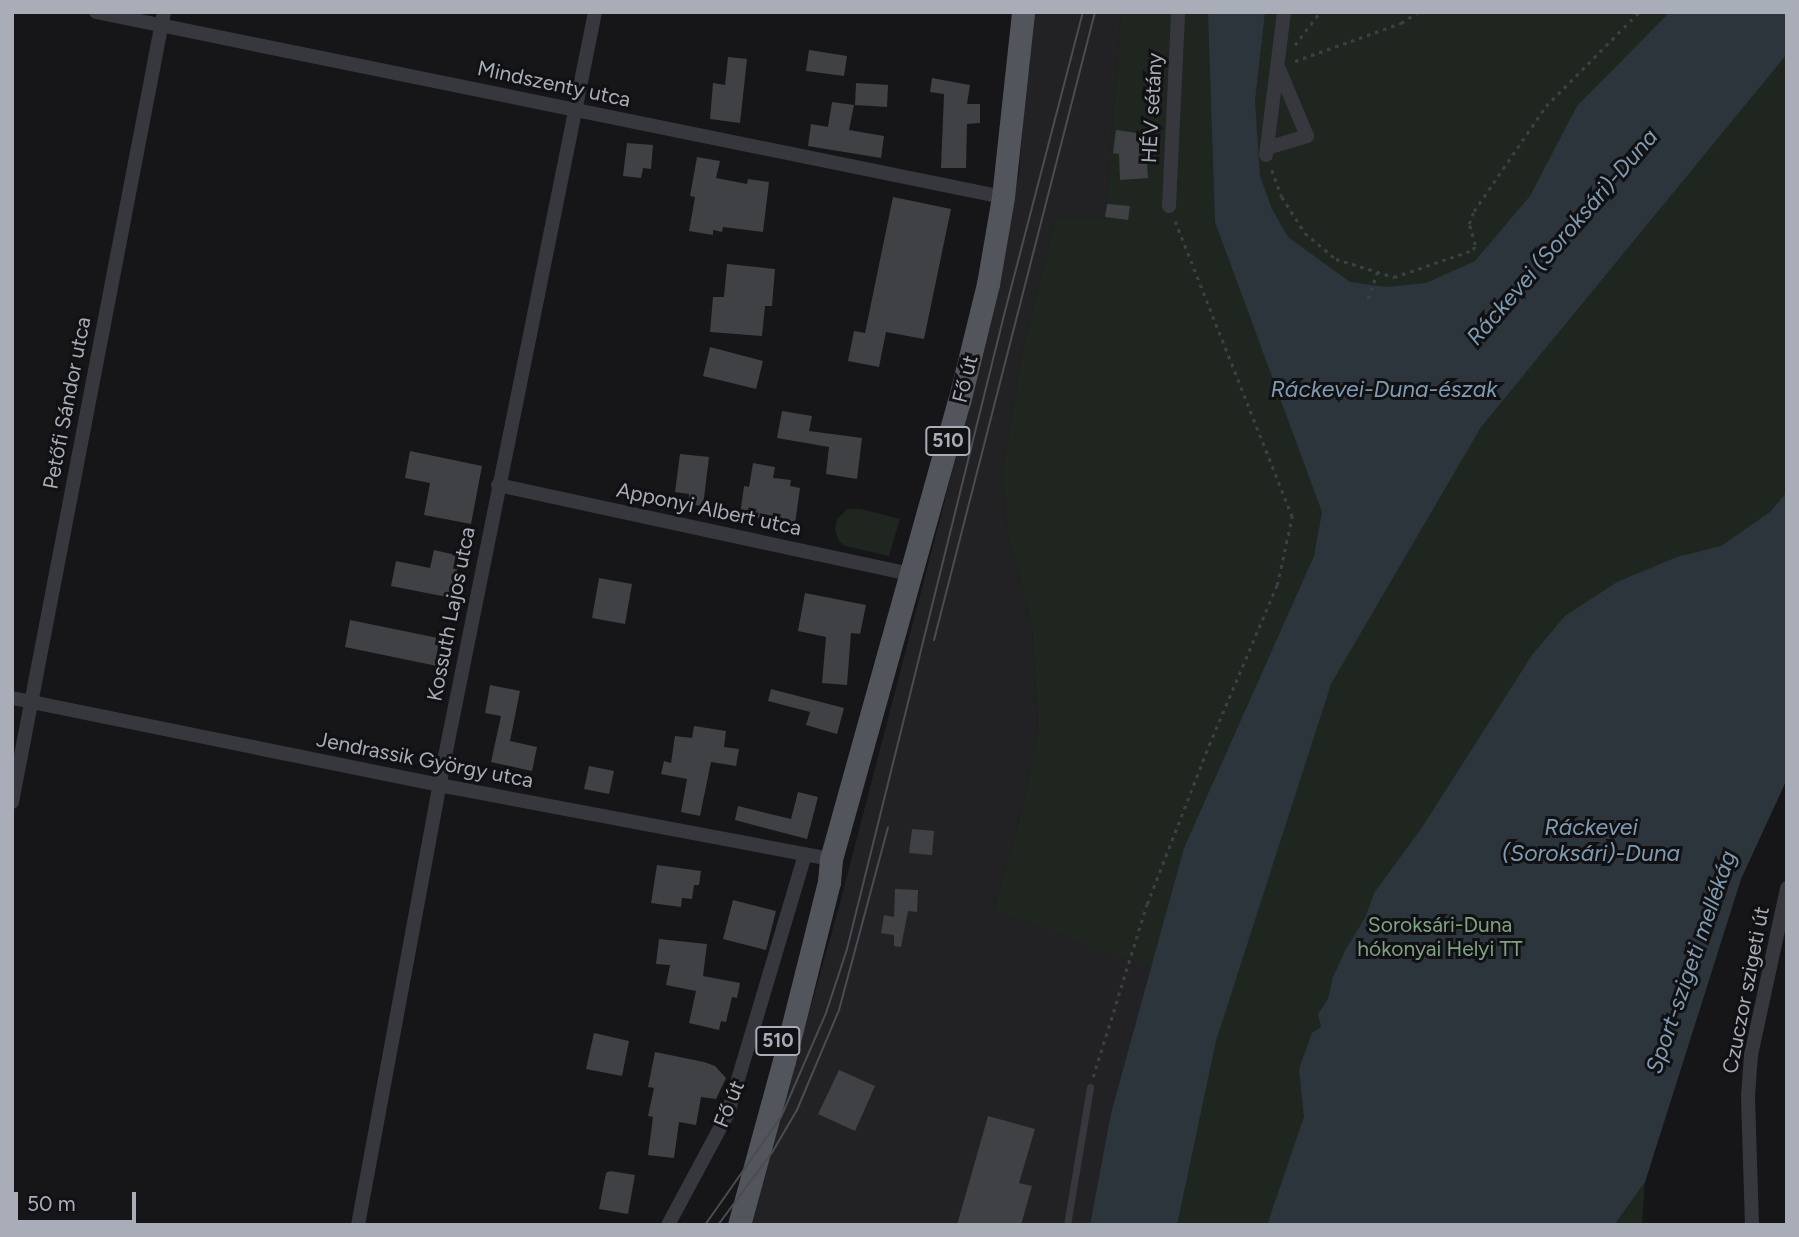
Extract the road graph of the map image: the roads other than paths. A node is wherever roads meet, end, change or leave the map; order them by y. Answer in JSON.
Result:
{"nodes":[{"id":1,"x":96,"y":12,"type":"edge"},
{"id":2,"x":595,"y":12,"type":"edge"},
{"id":3,"x":1023,"y":12,"type":"edge"},
{"id":4,"x":1178,"y":12,"type":"edge"},
{"id":5,"x":1284,"y":12,"type":"edge"},
{"id":6,"x":163,"y":18,"type":"edge"},
{"id":7,"x":1278,"y":67,"type":"junction"},
{"id":8,"x":575,"y":110,"type":"junction"},
{"id":9,"x":1003,"y":197,"type":"junction"},
{"id":10,"x":1169,"y":206,"type":"road end"},
{"id":11,"x":498,"y":485,"type":"junction"},
{"id":12,"x":911,"y":574,"type":"junction"},
{"id":13,"x":12,"y":698,"type":"edge"},
{"id":14,"x":31,"y":701,"type":"junction"},
{"id":15,"x":439,"y":785,"type":"junction"},
{"id":16,"x":12,"y":802,"type":"edge"},
{"id":17,"x":805,"y":854,"type":"junction"},
{"id":18,"x":831,"y":859,"type":"junction"},
{"id":19,"x":1787,"y":888,"type":"edge"},
{"id":20,"x":1090,"y":1087,"type":"road end"},
{"id":21,"x":358,"y":1225,"type":"edge"},
{"id":22,"x":668,"y":1225,"type":"edge"},
{"id":23,"x":728,"y":1225,"type":"edge"},
{"id":24,"x":739,"y":1225,"type":"edge"},
{"id":25,"x":1067,"y":1225,"type":"edge"},
{"id":26,"x":1752,"y":1225,"type":"edge"}],
"edges":[{"from":1,"to":6,"type":"street","name":"Mindszenty utca"},
{"from":2,"to":8,"type":"street","name":"Kossuth Lajos utca"},
{"from":3,"to":9,"type":"main road","name":"Fő út","number":"510"},
{"from":4,"to":10,"type":"street","name":"HÉV sétány"},
{"from":5,"to":7,"type":"street"},
{"from":6,"to":8,"type":"street","name":"Mindszenty utca"},
{"from":6,"to":14,"type":"street","name":"Petőfi Sándor utca"},
{"from":7,"to":7,"type":"street"},
{"from":8,"to":9,"type":"street","name":"Mindszenty utca"},
{"from":8,"to":11,"type":"street","name":"Kossuth Lajos utca"},
{"from":9,"to":12,"type":"main road","name":"Fő út","number":"510"},
{"from":11,"to":12,"type":"street","name":"Apponyi Albert utca"},
{"from":11,"to":15,"type":"street","name":"Kossuth Lajos utca"},
{"from":12,"to":18,"type":"main road","name":"Fő út","number":"510"},
{"from":13,"to":14,"type":"street","name":"Jendrassik György utca"},
{"from":14,"to":15,"type":"street","name":"Jendrassik György utca"},
{"from":14,"to":16,"type":"street","name":"Petőfi Sándor utca"},
{"from":15,"to":17,"type":"street","name":"Jendrassik György utca"},
{"from":15,"to":21,"type":"street","name":"Kossuth Lajos utca"},
{"from":17,"to":18,"type":"street","name":"Jendrassik György utca"},
{"from":17,"to":22,"type":"street","name":"Fő út"},
{"from":18,"to":23,"type":"main road","name":"Fő út","number":"510"},
{"from":18,"to":24,"type":"main road","name":"Fő út","number":"510"},
{"from":19,"to":26,"type":"street","name":"Czuczor szigeti út"},
{"from":20,"to":25,"type":"lane"}]}
